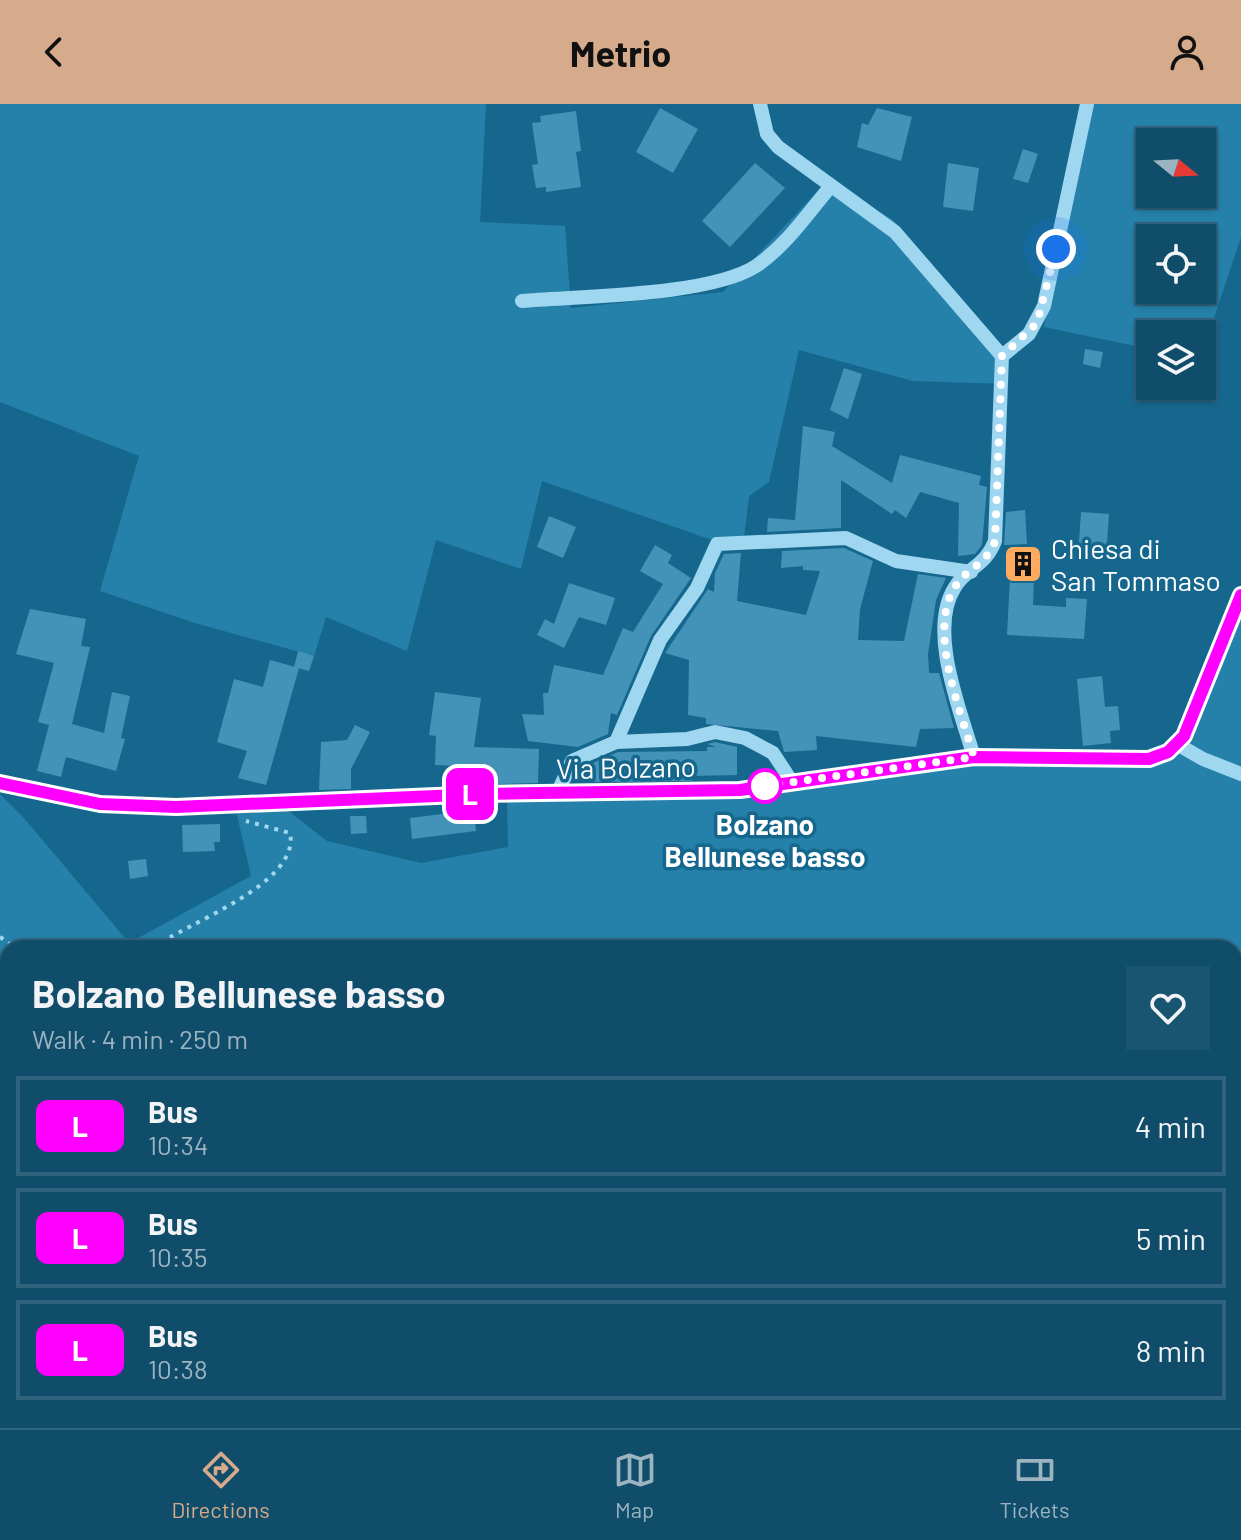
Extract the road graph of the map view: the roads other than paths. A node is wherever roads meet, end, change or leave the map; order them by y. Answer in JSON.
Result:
{"nodes":[{"id":1,"x":760,"y":104,"type":"edge"},
{"id":2,"x":1087,"y":104,"type":"edge"},
{"id":3,"x":831,"y":186,"type":"junction"},
{"id":4,"x":522,"y":301,"type":"dead end"},
{"id":5,"x":1002,"y":356,"type":"junction"},
{"id":6,"x":971,"y":572,"type":"junction"},
{"id":7,"x":1241,"y":595,"type":"edge"},
{"id":8,"x":616,"y":742,"type":"junction"},
{"id":9,"x":1177,"y":744,"type":"junction"},
{"id":10,"x":974,"y":757,"type":"junction"},
{"id":11,"x":1241,"y":774,"type":"edge"},
{"id":12,"x":792,"y":782,"type":"junction"},
{"id":13,"x":0,"y":783,"type":"edge"},
{"id":14,"x":557,"y":794,"type":"junction"}],
"edges":[{"from":1,"to":3,"type":"street"},
{"from":2,"to":5,"type":"street"},
{"from":3,"to":4,"type":"street"},
{"from":3,"to":5,"type":"street"},
{"from":5,"to":6,"type":"street"},
{"from":6,"to":8,"type":"street"},
{"from":6,"to":10,"type":"street"},
{"from":7,"to":9,"type":"street"},
{"from":8,"to":12,"type":"street"},
{"from":8,"to":14,"type":"street"},
{"from":9,"to":10,"type":"street","name":"Via Bolzano"},
{"from":9,"to":11,"type":"street"},
{"from":10,"to":12,"type":"street","name":"Via Bolzano"},
{"from":12,"to":14,"type":"street","name":"Via Bolzano"},
{"from":13,"to":14,"type":"street","name":"Via Bolzano"}]}
